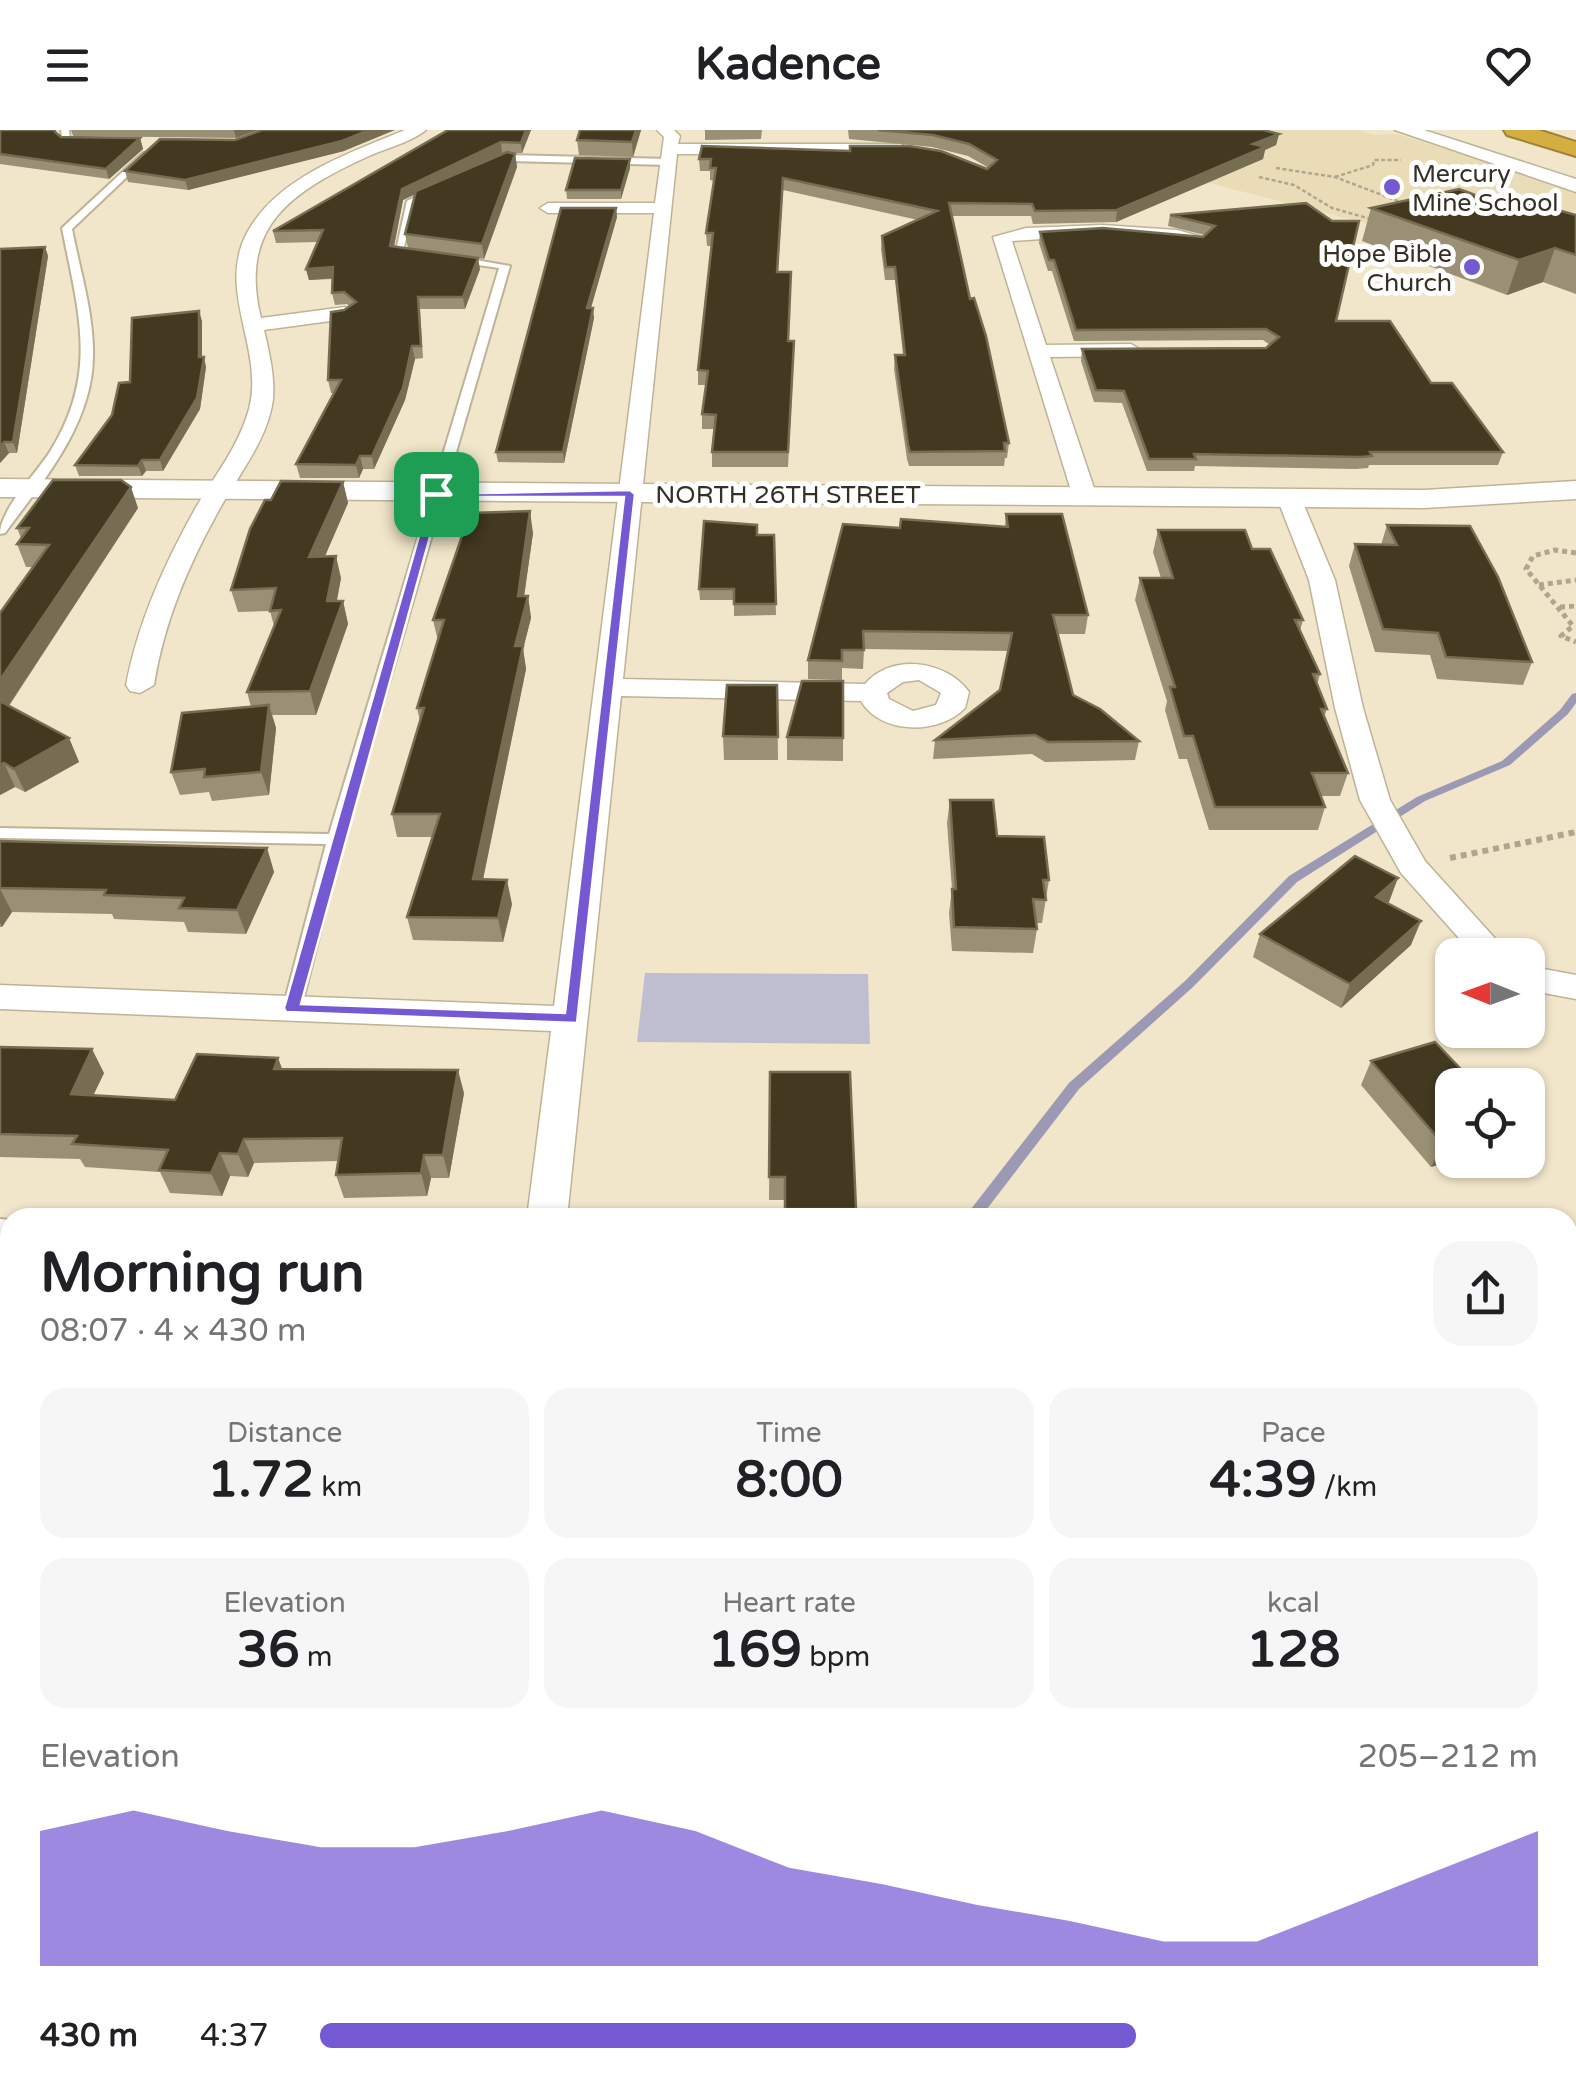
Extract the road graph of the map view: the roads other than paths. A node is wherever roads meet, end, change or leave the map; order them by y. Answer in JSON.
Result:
{"nodes":[{"id":1,"x":65,"y":130,"type":"edge"},
{"id":2,"x":418,"y":130,"type":"edge"},
{"id":3,"x":807,"y":130,"type":"edge"},
{"id":4,"x":1405,"y":130,"type":"edge"},
{"id":5,"x":1515,"y":130,"type":"edge"},
{"id":6,"x":669,"y":140,"type":"edge"},
{"id":7,"x":103,"y":142,"type":"edge"},
{"id":8,"x":159,"y":144,"type":"edge"},
{"id":9,"x":1576,"y":148,"type":"edge"},
{"id":10,"x":807,"y":149,"type":"junction"},
{"id":11,"x":920,"y":150,"type":"edge"},
{"id":12,"x":475,"y":172,"type":"edge"},
{"id":13,"x":443,"y":186,"type":"edge"},
{"id":14,"x":1576,"y":186,"type":"edge"},
{"id":15,"x":256,"y":198,"type":"dead end"},
{"id":16,"x":285,"y":200,"type":"junction"},
{"id":17,"x":548,"y":208,"type":"dead end"},
{"id":18,"x":664,"y":208,"type":"junction"},
{"id":19,"x":1201,"y":239,"type":"edge"},
{"id":20,"x":345,"y":313,"type":"edge"},
{"id":21,"x":255,"y":325,"type":"junction"},
{"id":22,"x":1038,"y":350,"type":"junction"},
{"id":23,"x":1157,"y":350,"type":"edge"},
{"id":24,"x":15,"y":489,"type":"edge"},
{"id":25,"x":1576,"y":490,"type":"edge"},
{"id":26,"x":218,"y":491,"type":"junction"},
{"id":27,"x":436,"y":494,"type":"junction"},
{"id":28,"x":630,"y":494,"type":"junction"},
{"id":29,"x":1084,"y":497,"type":"junction"},
{"id":30,"x":1288,"y":498,"type":"junction"},
{"id":31,"x":0,"y":530,"type":"edge"},
{"id":32,"x":140,"y":685,"type":"dead end"},
{"id":33,"x":606,"y":687,"type":"junction"},
{"id":34,"x":873,"y":693,"type":"dead end"},
{"id":35,"x":0,"y":834,"type":"edge"},
{"id":36,"x":336,"y":839,"type":"junction"},
{"id":37,"x":1477,"y":938,"type":"edge"},
{"id":38,"x":1545,"y":981,"type":"edge"},
{"id":39,"x":1576,"y":987,"type":"edge"},
{"id":40,"x":0,"y":998,"type":"edge"},
{"id":41,"x":292,"y":1008,"type":"junction"},
{"id":42,"x":572,"y":1019,"type":"junction"},
{"id":43,"x":549,"y":1208,"type":"edge"}],
"edges":[{"from":1,"to":7,"type":"lane"},
{"from":2,"to":16,"type":"street"},
{"from":3,"to":10,"type":"street"},
{"from":4,"to":14,"type":"street"},
{"from":5,"to":9,"type":"highway"},
{"from":6,"to":10,"type":"street"},
{"from":6,"to":12,"type":"lane"},
{"from":6,"to":18,"type":"street"},
{"from":8,"to":24,"type":"lane"},
{"from":10,"to":11,"type":"street"},
{"from":13,"to":27,"type":"lane"},
{"from":15,"to":16,"type":"street"},
{"from":16,"to":21,"type":"street"},
{"from":17,"to":18,"type":"street"},
{"from":18,"to":28,"type":"street"},
{"from":19,"to":22,"type":"street"},
{"from":20,"to":21,"type":"street"},
{"from":21,"to":26,"type":"street"},
{"from":22,"to":23,"type":"street"},
{"from":22,"to":29,"type":"street"},
{"from":24,"to":26,"type":"street","name":"NORTH 26TH STREET"},
{"from":24,"to":31,"type":"lane"},
{"from":25,"to":30,"type":"street","name":"NORTH 26TH STREET"},
{"from":26,"to":27,"type":"street","name":"NORTH 26TH STREET"},
{"from":26,"to":32,"type":"street"},
{"from":27,"to":28,"type":"street","name":"NORTH 26TH STREET"},
{"from":27,"to":36,"type":"lane"},
{"from":28,"to":29,"type":"street","name":"NORTH 26TH STREET"},
{"from":28,"to":33,"type":"street"},
{"from":29,"to":30,"type":"street","name":"NORTH 26TH STREET"},
{"from":30,"to":37,"type":"street"},
{"from":33,"to":34,"type":"street"},
{"from":33,"to":42,"type":"street"},
{"from":35,"to":36,"type":"lane"},
{"from":36,"to":41,"type":"lane"},
{"from":38,"to":39,"type":"street"},
{"from":40,"to":41,"type":"street"},
{"from":41,"to":42,"type":"street"},
{"from":42,"to":43,"type":"street"}]}
